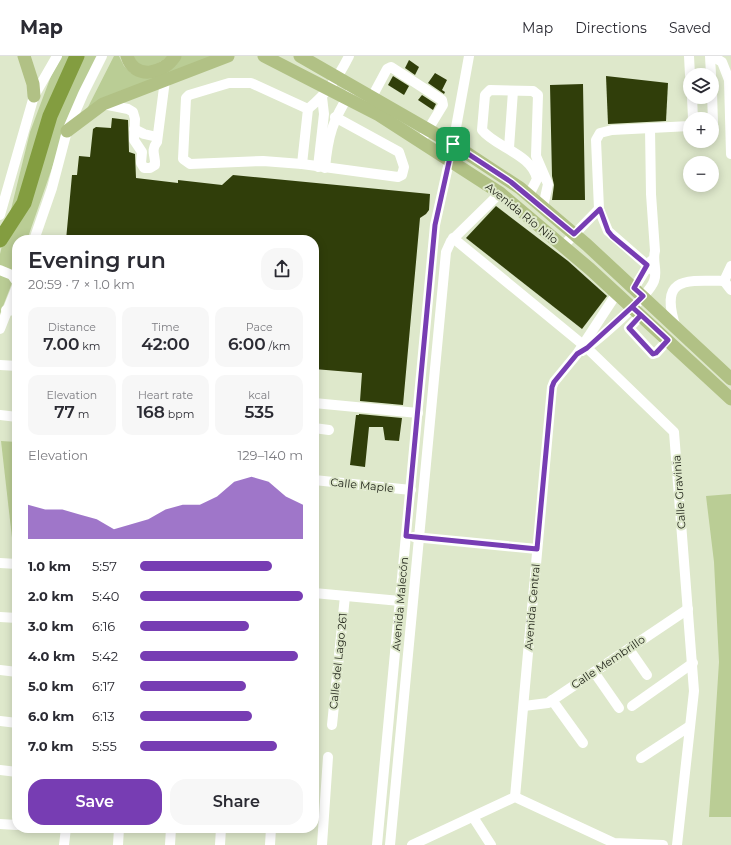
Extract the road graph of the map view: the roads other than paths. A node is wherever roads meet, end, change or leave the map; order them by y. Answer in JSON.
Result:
{"nodes":[{"id":1,"x":24,"y":56,"type":"edge"},
{"id":2,"x":57,"y":56,"type":"edge"},
{"id":3,"x":102,"y":56,"type":"edge"},
{"id":4,"x":127,"y":56,"type":"edge"},
{"id":5,"x":175,"y":56,"type":"edge"},
{"id":6,"x":228,"y":56,"type":"edge"},
{"id":7,"x":264,"y":56,"type":"edge"},
{"id":8,"x":300,"y":56,"type":"edge"},
{"id":9,"x":349,"y":56,"type":"edge"},
{"id":10,"x":469,"y":56,"type":"edge"},
{"id":11,"x":689,"y":56,"type":"edge"},
{"id":12,"x":711,"y":56,"type":"edge"},
{"id":13,"x":690,"y":68,"type":"edge"},
{"id":14,"x":711,"y":68,"type":"edge"},
{"id":15,"x":338,"y":78,"type":"junction"},
{"id":16,"x":165,"y":80,"type":"junction"},
{"id":17,"x":513,"y":91,"type":"junction"},
{"id":18,"x":350,"y":92,"type":"junction"},
{"id":19,"x":326,"y":93,"type":"junction"},
{"id":20,"x":34,"y":96,"type":"junction"},
{"id":21,"x":372,"y":97,"type":"junction"},
{"id":22,"x":103,"y":104,"type":"junction"},
{"id":23,"x":308,"y":109,"type":"junction"},
{"id":24,"x":335,"y":117,"type":"junction"},
{"id":25,"x":730,"y":123,"type":"junction"},
{"id":26,"x":719,"y":124,"type":"edge"},
{"id":27,"x":683,"y":126,"type":"edge"},
{"id":28,"x":650,"y":128,"type":"junction"},
{"id":29,"x":134,"y":129,"type":"junction"},
{"id":30,"x":67,"y":131,"type":"junction"},
{"id":31,"x":424,"y":135,"type":"junction"},
{"id":32,"x":155,"y":142,"type":"junction"},
{"id":33,"x":453,"y":144,"type":"junction"},
{"id":34,"x":509,"y":148,"type":"junction"},
{"id":35,"x":142,"y":152,"type":"junction"},
{"id":36,"x":731,"y":154,"type":"edge"},
{"id":37,"x":450,"y":160,"type":"junction"},
{"id":38,"x":302,"y":164,"type":"junction"},
{"id":39,"x":321,"y":167,"type":"junction"},
{"id":40,"x":500,"y":193,"type":"junction"},
{"id":41,"x":529,"y":195,"type":"junction"},
{"id":42,"x":543,"y":207,"type":"junction"},
{"id":43,"x":600,"y":209,"type":"junction"},
{"id":44,"x":0,"y":215,"type":"edge"},
{"id":45,"x":574,"y":234,"type":"junction"},
{"id":46,"x":36,"y":235,"type":"edge"},
{"id":47,"x":453,"y":238,"type":"junction"},
{"id":48,"x":563,"y":246,"type":"junction"},
{"id":49,"x":601,"y":258,"type":"junction"},
{"id":50,"x":652,"y":266,"type":"junction"},
{"id":51,"x":731,"y":266,"type":"edge"},
{"id":52,"x":590,"y":269,"type":"junction"},
{"id":53,"x":0,"y":270,"type":"edge"},
{"id":54,"x":12,"y":275,"type":"edge"},
{"id":55,"x":724,"y":281,"type":"junction"},
{"id":56,"x":731,"y":290,"type":"edge"},
{"id":57,"x":638,"y":292,"type":"junction"},
{"id":58,"x":616,"y":293,"type":"junction"},
{"id":59,"x":12,"y":297,"type":"edge"},
{"id":60,"x":636,"y":311,"type":"junction"},
{"id":61,"x":3,"y":317,"type":"edge"},
{"id":62,"x":676,"y":328,"type":"junction"},
{"id":63,"x":0,"y":330,"type":"edge"},
{"id":64,"x":688,"y":338,"type":"junction"},
{"id":65,"x":672,"y":344,"type":"junction"},
{"id":66,"x":585,"y":346,"type":"junction"},
{"id":67,"x":0,"y":364,"type":"edge"},
{"id":68,"x":12,"y":365,"type":"edge"},
{"id":69,"x":731,"y":379,"type":"edge"},
{"id":70,"x":731,"y":399,"type":"edge"},
{"id":71,"x":319,"y":403,"type":"edge"},
{"id":72,"x":418,"y":413,"type":"junction"},
{"id":73,"x":0,"y":415,"type":"edge"},
{"id":74,"x":12,"y":416,"type":"edge"},
{"id":75,"x":319,"y":429,"type":"edge"},
{"id":76,"x":329,"y":430,"type":"dead end"},
{"id":77,"x":319,"y":481,"type":"edge"},
{"id":78,"x":411,"y":490,"type":"junction"},
{"id":79,"x":406,"y":536,"type":"junction"},
{"id":80,"x":419,"y":538,"type":"junction"},
{"id":81,"x":537,"y":549,"type":"junction"},
{"id":82,"x":0,"y":563,"type":"edge"},
{"id":83,"x":12,"y":564,"type":"edge"},
{"id":84,"x":319,"y":593,"type":"edge"},
{"id":85,"x":345,"y":596,"type":"junction"},
{"id":86,"x":400,"y":602,"type":"junction"},
{"id":87,"x":688,"y":609,"type":"junction"},
{"id":88,"x":0,"y":616,"type":"edge"},
{"id":89,"x":12,"y":617,"type":"edge"},
{"id":90,"x":629,"y":648,"type":"junction"},
{"id":91,"x":693,"y":663,"type":"junction"},
{"id":92,"x":0,"y":670,"type":"edge"},
{"id":93,"x":12,"y":671,"type":"edge"},
{"id":94,"x":594,"y":672,"type":"junction"},
{"id":95,"x":647,"y":675,"type":"dead end"},
{"id":96,"x":552,"y":700,"type":"junction"},
{"id":97,"x":524,"y":706,"type":"junction"},
{"id":98,"x":632,"y":706,"type":"dead end"},
{"id":99,"x":619,"y":708,"type":"dead end"},
{"id":100,"x":0,"y":721,"type":"edge"},
{"id":101,"x":12,"y":722,"type":"edge"},
{"id":102,"x":332,"y":725,"type":"dead end"},
{"id":103,"x":690,"y":726,"type":"junction"},
{"id":104,"x":583,"y":743,"type":"dead end"},
{"id":105,"x":328,"y":757,"type":"dead end"},
{"id":106,"x":641,"y":758,"type":"dead end"},
{"id":107,"x":0,"y":770,"type":"edge"},
{"id":108,"x":12,"y":771,"type":"edge"},
{"id":109,"x":515,"y":797,"type":"junction"},
{"id":110,"x":473,"y":817,"type":"junction"},
{"id":111,"x":0,"y":824,"type":"edge"},
{"id":112,"x":12,"y":825,"type":"edge"},
{"id":113,"x":65,"y":833,"type":"edge"},
{"id":114,"x":119,"y":833,"type":"edge"},
{"id":115,"x":171,"y":833,"type":"edge"},
{"id":116,"x":221,"y":833,"type":"edge"},
{"id":117,"x":271,"y":833,"type":"edge"},
{"id":118,"x":426,"y":842,"type":"edge"},
{"id":119,"x":614,"y":844,"type":"edge"},
{"id":120,"x":64,"y":845,"type":"edge"},
{"id":121,"x":118,"y":845,"type":"edge"},
{"id":122,"x":170,"y":845,"type":"edge"},
{"id":123,"x":220,"y":845,"type":"edge"},
{"id":124,"x":270,"y":845,"type":"edge"},
{"id":125,"x":322,"y":845,"type":"edge"},
{"id":126,"x":377,"y":845,"type":"edge"},
{"id":127,"x":390,"y":845,"type":"edge"},
{"id":128,"x":412,"y":845,"type":"edge"},
{"id":129,"x":491,"y":845,"type":"edge"},
{"id":130,"x":663,"y":845,"type":"edge"},
{"id":131,"x":677,"y":845,"type":"edge"}],
"edges":[{"from":1,"to":20,"type":"main road"},
{"from":2,"to":20,"type":"street"},
{"from":3,"to":30,"type":"street"},
{"from":4,"to":5,"type":"main road"},
{"from":6,"to":16,"type":"main road"},
{"from":7,"to":19,"type":"main road","name":"Avenida Río Nilo"},
{"from":8,"to":15,"type":"main road","name":"Avenida Río Nilo"},
{"from":9,"to":15,"type":"street"},
{"from":10,"to":33,"type":"street","name":"Avenida Malecón"},
{"from":11,"to":13,"type":"street"},
{"from":12,"to":14,"type":"street"},
{"from":12,"to":25,"type":"street"},
{"from":15,"to":18,"type":"main road","name":"Avenida Río Nilo"},
{"from":15,"to":19,"type":"street"},
{"from":16,"to":22,"type":"main road"},
{"from":16,"to":32,"type":"street"},
{"from":17,"to":34,"type":"street"},
{"from":17,"to":34,"type":"street"},
{"from":17,"to":42,"type":"street"},
{"from":18,"to":19,"type":"main road","name":"Avenida Río Nilo"},
{"from":18,"to":21,"type":"main road","name":"Avenida Río Nilo"},
{"from":18,"to":24,"type":"street"},
{"from":18,"to":31,"type":"main road","name":"Avenida Río Nilo"},
{"from":19,"to":23,"type":"street"},
{"from":19,"to":39,"type":"street"},
{"from":20,"to":44,"type":"street"},
{"from":21,"to":31,"type":"main road","name":"Avenida Río Nilo"},
{"from":21,"to":31,"type":"street"},
{"from":22,"to":29,"type":"street"},
{"from":22,"to":30,"type":"main road"},
{"from":23,"to":38,"type":"street"},
{"from":23,"to":38,"type":"street"},
{"from":24,"to":39,"type":"street"},
{"from":24,"to":39,"type":"street"},
{"from":25,"to":26,"type":"street"},
{"from":25,"to":36,"type":"street"},
{"from":27,"to":28,"type":"street"},
{"from":28,"to":43,"type":"street"},
{"from":28,"to":50,"type":"street"},
{"from":29,"to":32,"type":"street"},
{"from":29,"to":35,"type":"street"},
{"from":30,"to":46,"type":"street"},
{"from":31,"to":33,"type":"main road","name":"Avenida Río Nilo"},
{"from":31,"to":37,"type":"main road","name":"Avenida Río Nilo"},
{"from":32,"to":35,"type":"street"},
{"from":32,"to":35,"type":"street"},
{"from":33,"to":37,"type":"street","name":"Avenida Malecón"},
{"from":33,"to":41,"type":"main road","name":"Avenida Río Nilo"},
{"from":34,"to":41,"type":"street"},
{"from":37,"to":40,"type":"main road","name":"Avenida Río Nilo"},
{"from":37,"to":72,"type":"street","name":"Avenida Malecón"},
{"from":38,"to":39,"type":"street"},
{"from":40,"to":47,"type":"street","name":"Avenida Malecón"},
{"from":40,"to":48,"type":"main road","name":"Avenida Río Nilo"},
{"from":41,"to":42,"type":"main road","name":"Avenida Río Nilo"},
{"from":42,"to":45,"type":"main road","name":"Avenida Río Nilo"},
{"from":43,"to":45,"type":"street"},
{"from":43,"to":50,"type":"street"},
{"from":45,"to":48,"type":"street"},
{"from":45,"to":49,"type":"main road","name":"Avenida Río Nilo"},
{"from":47,"to":66,"type":"street","name":"Calle Gravinia"},
{"from":47,"to":80,"type":"street","name":"Avenida Malecón"},
{"from":48,"to":52,"type":"main road","name":"Avenida Río Nilo"},
{"from":49,"to":52,"type":"main road"},
{"from":49,"to":57,"type":"main road","name":"Avenida Río Nilo"},
{"from":50,"to":57,"type":"street"},
{"from":50,"to":57,"type":"street"},
{"from":51,"to":55,"type":"street"},
{"from":52,"to":58,"type":"main road","name":"Avenida Río Nilo"},
{"from":53,"to":54,"type":"street"},
{"from":55,"to":56,"type":"street"},
{"from":55,"to":62,"type":"street"},
{"from":57,"to":60,"type":"street","name":"Avenida Central"},
{"from":57,"to":62,"type":"main road","name":"Avenida Río Nilo"},
{"from":58,"to":60,"type":"main road","name":"Avenida Río Nilo"},
{"from":58,"to":66,"type":"street","name":"Avenida Central"},
{"from":59,"to":61,"type":"street"},
{"from":60,"to":65,"type":"main road","name":"Avenida Río Nilo"},
{"from":60,"to":65,"type":"street"},
{"from":60,"to":66,"type":"street","name":"Avenida Central"},
{"from":61,"to":63,"type":"street"},
{"from":62,"to":64,"type":"main road","name":"Avenida Río Nilo"},
{"from":64,"to":65,"type":"main road"},
{"from":64,"to":69,"type":"main road","name":"Avenida Río Nilo"},
{"from":65,"to":70,"type":"main road","name":"Avenida Río Nilo"},
{"from":66,"to":81,"type":"street","name":"Avenida Central"},
{"from":66,"to":87,"type":"street","name":"Calle Gravinia"},
{"from":67,"to":68,"type":"street"},
{"from":71,"to":72,"type":"street"},
{"from":72,"to":78,"type":"street","name":"Avenida Malecón"},
{"from":73,"to":74,"type":"street"},
{"from":75,"to":76,"type":"street"},
{"from":77,"to":78,"type":"street","name":"Calle Maple"},
{"from":78,"to":79,"type":"street","name":"Avenida Malecón"},
{"from":79,"to":80,"type":"street"},
{"from":79,"to":86,"type":"street","name":"Avenida Malecón"},
{"from":80,"to":81,"type":"street"},
{"from":80,"to":127,"type":"street","name":"Avenida Malecón"},
{"from":81,"to":97,"type":"street","name":"Avenida Central"},
{"from":82,"to":83,"type":"street"},
{"from":84,"to":85,"type":"street"},
{"from":85,"to":86,"type":"street"},
{"from":85,"to":102,"type":"street","name":"Calle del Lago 261"},
{"from":86,"to":126,"type":"street","name":"Avenida Malecón"},
{"from":87,"to":90,"type":"street","name":"Calle Membrillo"},
{"from":87,"to":91,"type":"street","name":"Calle Gravinia"},
{"from":88,"to":89,"type":"street"},
{"from":90,"to":94,"type":"street","name":"Calle Membrillo"},
{"from":90,"to":95,"type":"street"},
{"from":91,"to":98,"type":"street"},
{"from":91,"to":103,"type":"street","name":"Calle Gravinia"},
{"from":92,"to":93,"type":"street"},
{"from":94,"to":96,"type":"street","name":"Calle Membrillo"},
{"from":94,"to":99,"type":"street"},
{"from":96,"to":97,"type":"street","name":"Calle Membrillo"},
{"from":96,"to":104,"type":"street"},
{"from":97,"to":109,"type":"street","name":"Avenida Central"},
{"from":100,"to":101,"type":"street"},
{"from":103,"to":106,"type":"street"},
{"from":103,"to":131,"type":"street","name":"Calle Gravinia"},
{"from":105,"to":125,"type":"street"},
{"from":107,"to":108,"type":"street"},
{"from":109,"to":110,"type":"street"},
{"from":109,"to":119,"type":"street"},
{"from":110,"to":118,"type":"street"},
{"from":110,"to":129,"type":"street"},
{"from":111,"to":112,"type":"street"},
{"from":113,"to":120,"type":"street"},
{"from":114,"to":121,"type":"street"},
{"from":115,"to":122,"type":"street"},
{"from":116,"to":123,"type":"street"},
{"from":117,"to":124,"type":"street"},
{"from":118,"to":128,"type":"street"},
{"from":119,"to":130,"type":"street"}]}
